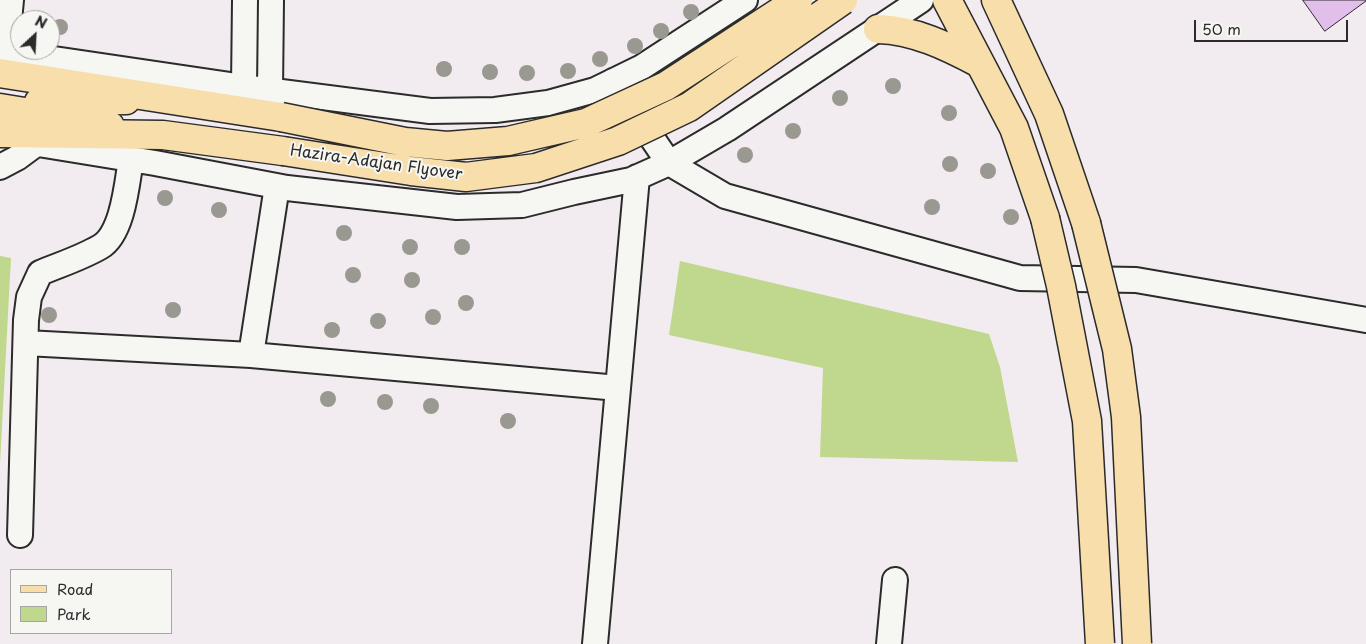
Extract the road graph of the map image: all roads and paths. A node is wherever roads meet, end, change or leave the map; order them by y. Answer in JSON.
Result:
{"nodes":[{"id":1,"x":11,"y":0,"type":"edge"},
{"id":2,"x":245,"y":0,"type":"edge"},
{"id":3,"x":272,"y":0,"type":"edge"},
{"id":4,"x":746,"y":0,"type":"edge"},
{"id":5,"x":798,"y":0,"type":"edge"},
{"id":6,"x":843,"y":0,"type":"edge"},
{"id":7,"x":921,"y":0,"type":"edge"},
{"id":8,"x":946,"y":0,"type":"edge"},
{"id":9,"x":996,"y":0,"type":"edge"},
{"id":10,"x":1008,"y":13,"type":"edge"},
{"id":11,"x":878,"y":29,"type":"junction"},
{"id":12,"x":2,"y":59,"type":"edge"},
{"id":13,"x":979,"y":63,"type":"junction"},
{"id":14,"x":613,"y":81,"type":"junction"},
{"id":15,"x":244,"y":88,"type":"junction"},
{"id":16,"x":270,"y":91,"type":"junction"},
{"id":17,"x":158,"y":99,"type":"junction"},
{"id":18,"x":0,"y":103,"type":"edge"},
{"id":19,"x":0,"y":108,"type":"edge"},
{"id":20,"x":0,"y":133,"type":"edge"},
{"id":21,"x":163,"y":135,"type":"junction"},
{"id":22,"x":0,"y":137,"type":"edge"},
{"id":23,"x":36,"y":144,"type":"junction"},
{"id":24,"x":131,"y":159,"type":"junction"},
{"id":25,"x":669,"y":163,"type":"junction"},
{"id":26,"x":0,"y":167,"type":"edge"},
{"id":27,"x":637,"y":177,"type":"junction"},
{"id":28,"x":277,"y":186,"type":"junction"},
{"id":29,"x":1366,"y":320,"type":"edge"},
{"id":30,"x":26,"y":343,"type":"junction"},
{"id":31,"x":252,"y":355,"type":"junction"},
{"id":32,"x":618,"y":388,"type":"junction"},
{"id":33,"x":20,"y":535,"type":"dead end"},
{"id":34,"x":895,"y":580,"type":"dead end"},
{"id":35,"x":595,"y":644,"type":"edge"},
{"id":36,"x":889,"y":644,"type":"edge"},
{"id":37,"x":1100,"y":644,"type":"edge"},
{"id":38,"x":1137,"y":644,"type":"edge"}],
"edges":[{"from":1,"to":12,"type":"street"},
{"from":2,"to":15,"type":"street"},
{"from":3,"to":16,"type":"street"},
{"from":4,"to":14,"type":"street"},
{"from":5,"to":17,"type":"main road","name":"Hazira-Adajan Flyover","bridge":true},
{"from":6,"to":21,"type":"main road","name":"Hazira-Adajan Flyover","bridge":true},
{"from":7,"to":11,"type":"street"},
{"from":8,"to":13,"type":"main road"},
{"from":9,"to":10,"type":"main road"},
{"from":10,"to":38,"type":"main road","bridge":true},
{"from":11,"to":13,"type":"main road"},
{"from":11,"to":25,"type":"street"},
{"from":12,"to":15,"type":"street"},
{"from":12,"to":17,"type":"main road"},
{"from":13,"to":37,"type":"main road","bridge":true},
{"from":14,"to":16,"type":"street"},
{"from":14,"to":25,"type":"street"},
{"from":15,"to":16,"type":"street"},
{"from":17,"to":18,"type":"main road"},
{"from":19,"to":21,"type":"main road"},
{"from":20,"to":21,"type":"main road"},
{"from":22,"to":23,"type":"street"},
{"from":23,"to":24,"type":"street"},
{"from":23,"to":26,"type":"street"},
{"from":24,"to":28,"type":"street"},
{"from":24,"to":30,"type":"street"},
{"from":25,"to":27,"type":"street"},
{"from":25,"to":29,"type":"street"},
{"from":27,"to":28,"type":"street"},
{"from":27,"to":32,"type":"street"},
{"from":28,"to":31,"type":"street"},
{"from":30,"to":31,"type":"street"},
{"from":30,"to":33,"type":"street"},
{"from":31,"to":32,"type":"street"},
{"from":32,"to":35,"type":"street"},
{"from":34,"to":36,"type":"street"}]}
